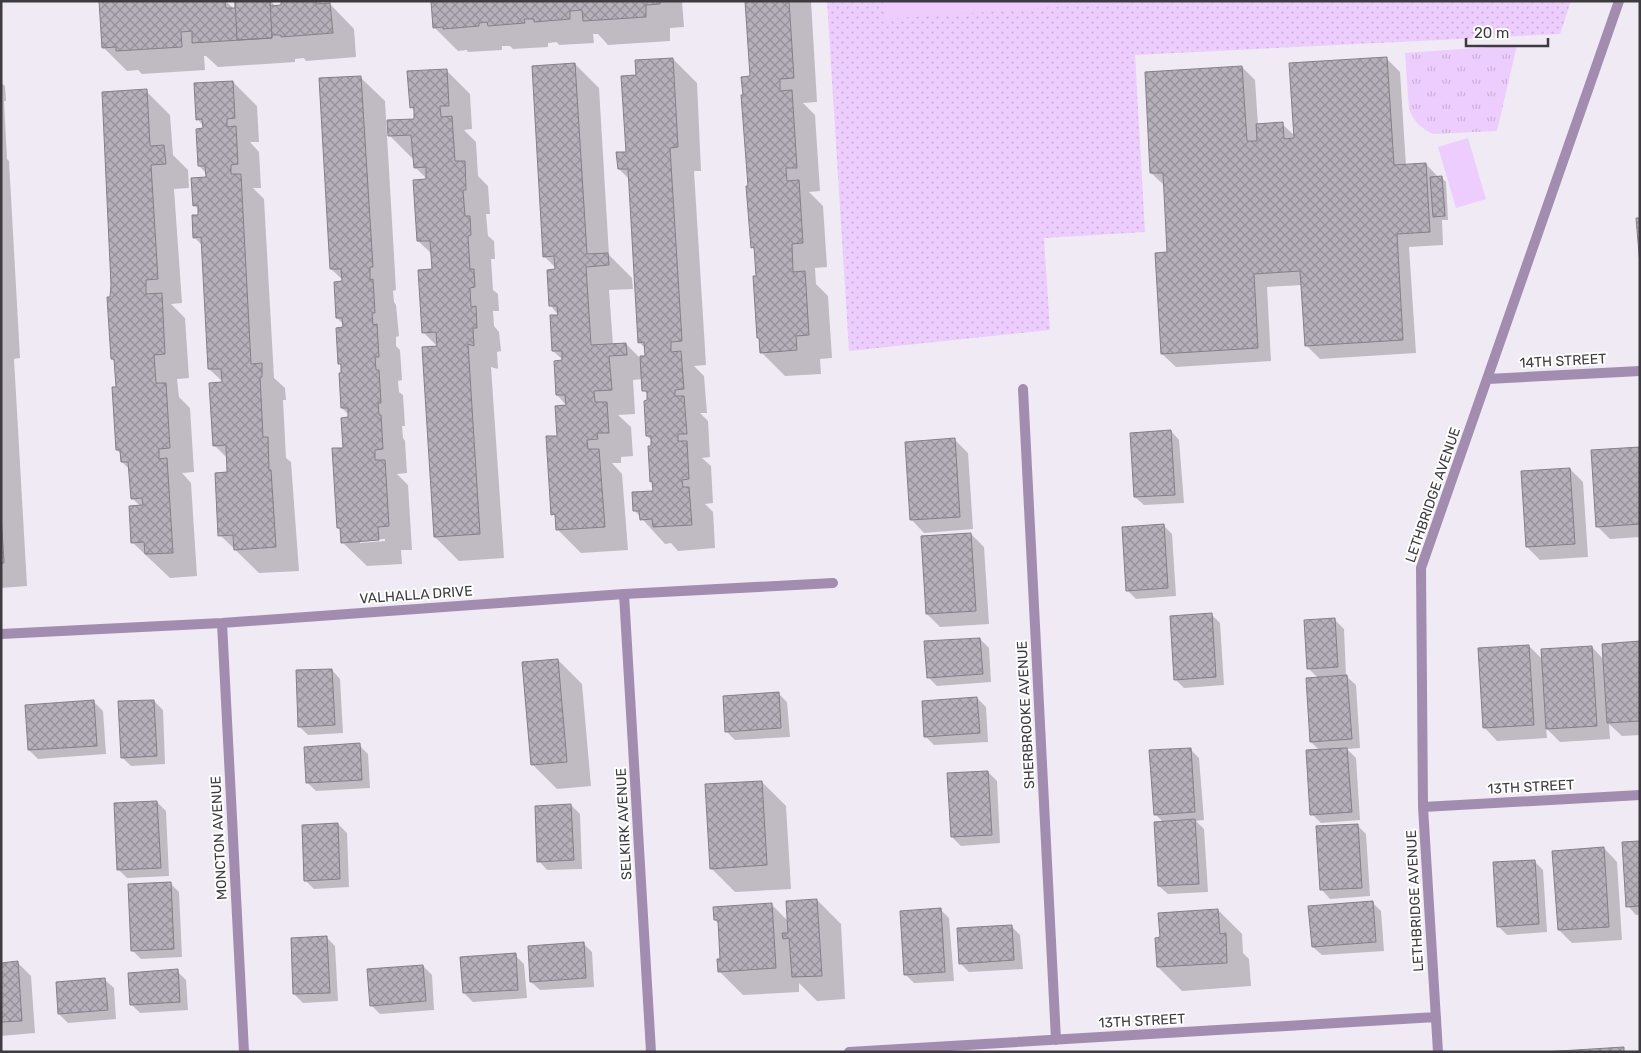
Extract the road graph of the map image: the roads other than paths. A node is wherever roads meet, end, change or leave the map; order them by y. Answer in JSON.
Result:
{"nodes":[{"id":1,"x":1619,"y":1,"type":"edge"},
{"id":2,"x":1640,"y":371,"type":"edge"},
{"id":3,"x":1488,"y":380,"type":"junction"},
{"id":4,"x":1023,"y":389,"type":"dead end"},
{"id":5,"x":833,"y":583,"type":"dead end"},
{"id":6,"x":624,"y":594,"type":"junction"},
{"id":7,"x":222,"y":623,"type":"junction"},
{"id":8,"x":1,"y":634,"type":"edge"},
{"id":9,"x":1640,"y":795,"type":"edge"},
{"id":10,"x":1424,"y":807,"type":"junction"},
{"id":11,"x":1436,"y":1017,"type":"junction"},
{"id":12,"x":1056,"y":1040,"type":"junction"},
{"id":13,"x":956,"y":1049,"type":"edge"},
{"id":14,"x":244,"y":1052,"type":"edge"},
{"id":15,"x":651,"y":1052,"type":"edge"},
{"id":16,"x":849,"y":1052,"type":"edge"},
{"id":17,"x":1438,"y":1052,"type":"edge"}],
"edges":[{"from":1,"to":3,"type":"street","name":"LETHBRIDGE AVENUE"},
{"from":2,"to":3,"type":"street","name":"14TH STREET"},
{"from":3,"to":10,"type":"street","name":"LETHBRIDGE AVENUE"},
{"from":4,"to":12,"type":"street","name":"SHERBROOKE AVENUE"},
{"from":5,"to":6,"type":"street","name":"VALHALLA DRIVE"},
{"from":6,"to":7,"type":"street","name":"VALHALLA DRIVE"},
{"from":6,"to":15,"type":"street","name":"SELKIRK AVENUE"},
{"from":7,"to":8,"type":"street","name":"VALHALLA DRIVE"},
{"from":7,"to":14,"type":"street","name":"MONCTON AVENUE"},
{"from":9,"to":10,"type":"street","name":"13TH STREET"},
{"from":10,"to":11,"type":"street","name":"LETHBRIDGE AVENUE"},
{"from":11,"to":12,"type":"street","name":"13TH STREET"},
{"from":11,"to":17,"type":"street","name":"LETHBRIDGE AVENUE"},
{"from":12,"to":13,"type":"street","name":"13TH STREET"},
{"from":13,"to":16,"type":"street","name":"13TH STREET"}]}
